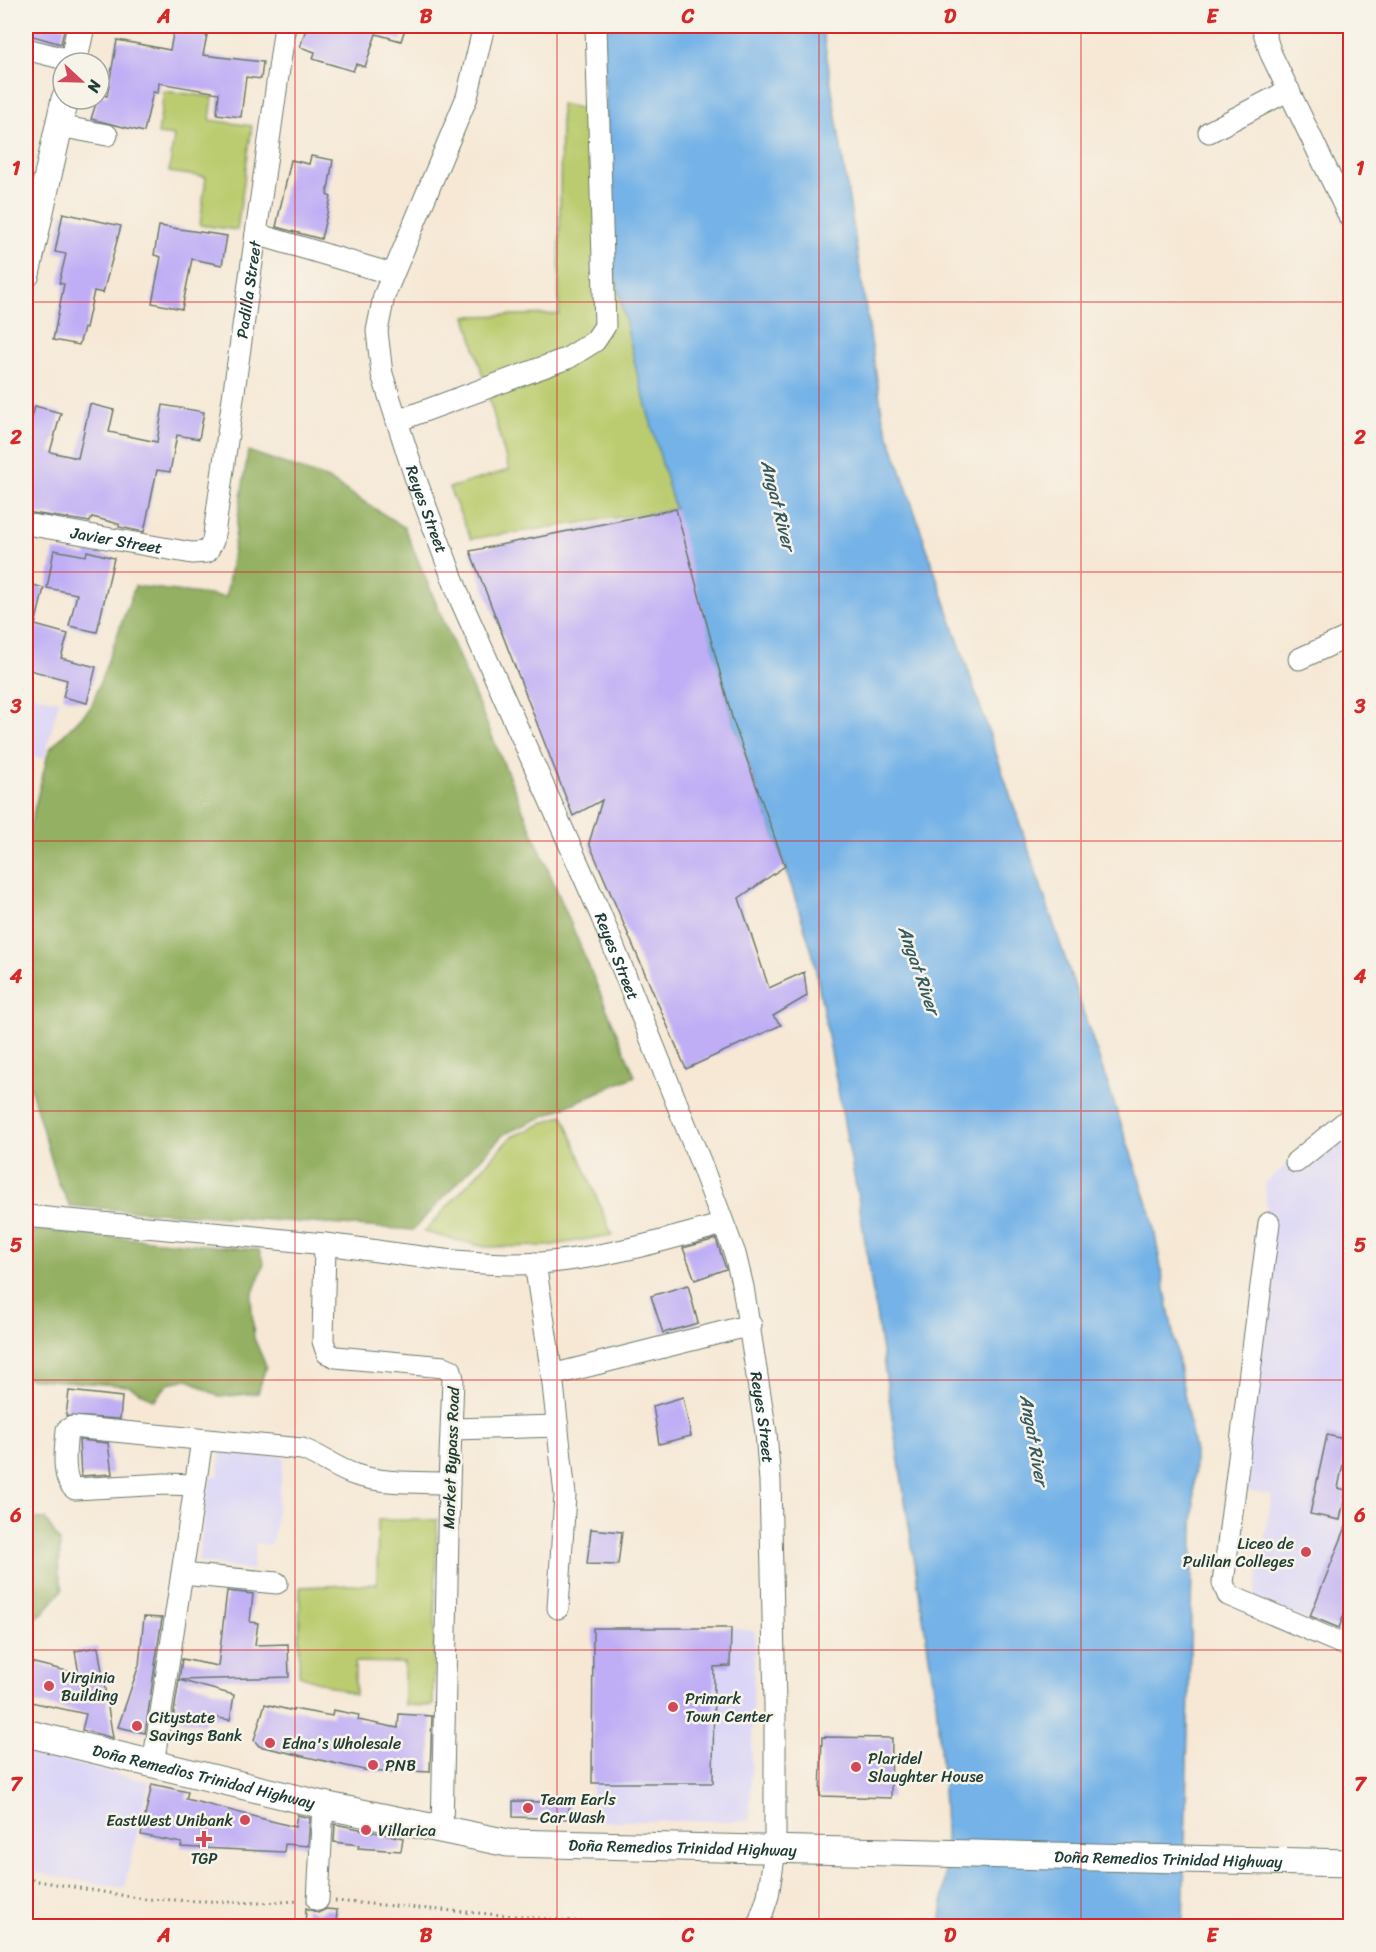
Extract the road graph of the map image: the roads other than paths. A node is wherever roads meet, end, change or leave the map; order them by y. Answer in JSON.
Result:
{"nodes":[{"id":1,"x":81,"y":26,"type":"edge"},
{"id":2,"x":285,"y":26,"type":"edge"},
{"id":3,"x":484,"y":26,"type":"edge"},
{"id":4,"x":596,"y":26,"type":"edge"},
{"id":5,"x":1262,"y":26,"type":"edge"},
{"id":6,"x":26,"y":49,"type":"edge"},
{"id":7,"x":75,"y":51,"type":"edge"},
{"id":8,"x":51,"y":56,"type":"edge"},
{"id":9,"x":1289,"y":90,"type":"junction"},
{"id":10,"x":63,"y":111,"type":"edge"},
{"id":11,"x":60,"y":126,"type":"junction"},
{"id":12,"x":1209,"y":132,"type":"dead end"},
{"id":13,"x":107,"y":135,"type":"dead end"},
{"id":14,"x":1350,"y":218,"type":"edge"},
{"id":15,"x":256,"y":234,"type":"junction"},
{"id":16,"x":26,"y":274,"type":"edge"},
{"id":17,"x":392,"y":274,"type":"junction"},
{"id":18,"x":397,"y":421,"type":"junction"},
{"id":19,"x":26,"y":524,"type":"edge"},
{"id":20,"x":207,"y":552,"type":"joint"},
{"id":21,"x":1350,"y":636,"type":"edge"},
{"id":22,"x":1299,"y":659,"type":"dead end"},
{"id":23,"x":1350,"y":1119,"type":"edge"},
{"id":24,"x":1296,"y":1161,"type":"dead end"},
{"id":25,"x":26,"y":1216,"type":"edge"},
{"id":26,"x":1269,"y":1223,"type":"dead end"},
{"id":27,"x":723,"y":1224,"type":"junction"},
{"id":28,"x":325,"y":1244,"type":"junction"},
{"id":29,"x":535,"y":1263,"type":"junction"},
{"id":30,"x":751,"y":1325,"type":"junction"},
{"id":31,"x":552,"y":1375,"type":"junction"},
{"id":32,"x":558,"y":1426,"type":"junction"},
{"id":33,"x":453,"y":1429,"type":"junction"},
{"id":34,"x":202,"y":1440,"type":"junction"},
{"id":35,"x":449,"y":1483,"type":"junction"},
{"id":36,"x":195,"y":1485,"type":"junction"},
{"id":37,"x":182,"y":1574,"type":"junction"},
{"id":38,"x":277,"y":1583,"type":"dead end"},
{"id":39,"x":558,"y":1608,"type":"dead end"},
{"id":40,"x":1350,"y":1647,"type":"edge"},
{"id":41,"x":26,"y":1733,"type":"edge"},
{"id":42,"x":153,"y":1765,"type":"junction"},
{"id":43,"x":323,"y":1805,"type":"junction"},
{"id":44,"x":442,"y":1831,"type":"junction"},
{"id":45,"x":775,"y":1851,"type":"junction"},
{"id":46,"x":1350,"y":1863,"type":"edge"},
{"id":47,"x":318,"y":1900,"type":"dead end"},
{"id":48,"x":758,"y":1926,"type":"edge"}],
"edges":[{"from":1,"to":7,"type":"main road"},
{"from":2,"to":15,"type":"street","name":"Padilla Street"},
{"from":3,"to":17,"type":"street","name":"Reyes Street"},
{"from":4,"to":18,"type":"street"},
{"from":5,"to":9,"type":"street"},
{"from":6,"to":8,"type":"street"},
{"from":9,"to":12,"type":"street"},
{"from":9,"to":14,"type":"street"},
{"from":10,"to":11,"type":"main road"},
{"from":11,"to":13,"type":"street"},
{"from":11,"to":16,"type":"main road"},
{"from":15,"to":17,"type":"street"},
{"from":15,"to":20,"type":"street","name":"Padilla Street"},
{"from":17,"to":18,"type":"street","name":"Reyes Street"},
{"from":18,"to":27,"type":"street","name":"Reyes Street"},
{"from":19,"to":20,"type":"street","name":"Javier Street"},
{"from":21,"to":22,"type":"street"},
{"from":23,"to":24,"type":"street"},
{"from":25,"to":28,"type":"street"},
{"from":26,"to":40,"type":"street"},
{"from":27,"to":29,"type":"street"},
{"from":27,"to":30,"type":"street","name":"Reyes Street"},
{"from":28,"to":29,"type":"street"},
{"from":28,"to":33,"type":"street","name":"Market Bypass Road"},
{"from":29,"to":31,"type":"street"},
{"from":30,"to":31,"type":"street"},
{"from":30,"to":45,"type":"street","name":"Reyes Street"},
{"from":31,"to":32,"type":"street"},
{"from":32,"to":33,"type":"street"},
{"from":32,"to":39,"type":"street"},
{"from":33,"to":35,"type":"street","name":"Market Bypass Road"},
{"from":34,"to":35,"type":"street"},
{"from":34,"to":36,"type":"street"},
{"from":34,"to":36,"type":"street"},
{"from":35,"to":44,"type":"street","name":"Market Bypass Road"},
{"from":36,"to":37,"type":"street"},
{"from":37,"to":38,"type":"street"},
{"from":37,"to":42,"type":"street"},
{"from":41,"to":42,"type":"main road","name":"Doña Remedios Trinidad Highway"},
{"from":42,"to":43,"type":"main road","name":"Doña Remedios Trinidad Highway"},
{"from":43,"to":44,"type":"main road","name":"Doña Remedios Trinidad Highway"},
{"from":43,"to":47,"type":"street"},
{"from":44,"to":45,"type":"main road","name":"Doña Remedios Trinidad Highway"},
{"from":45,"to":46,"type":"main road","name":"Doña Remedios Trinidad Highway"},
{"from":45,"to":48,"type":"street","name":"Reyes Street"}]}
